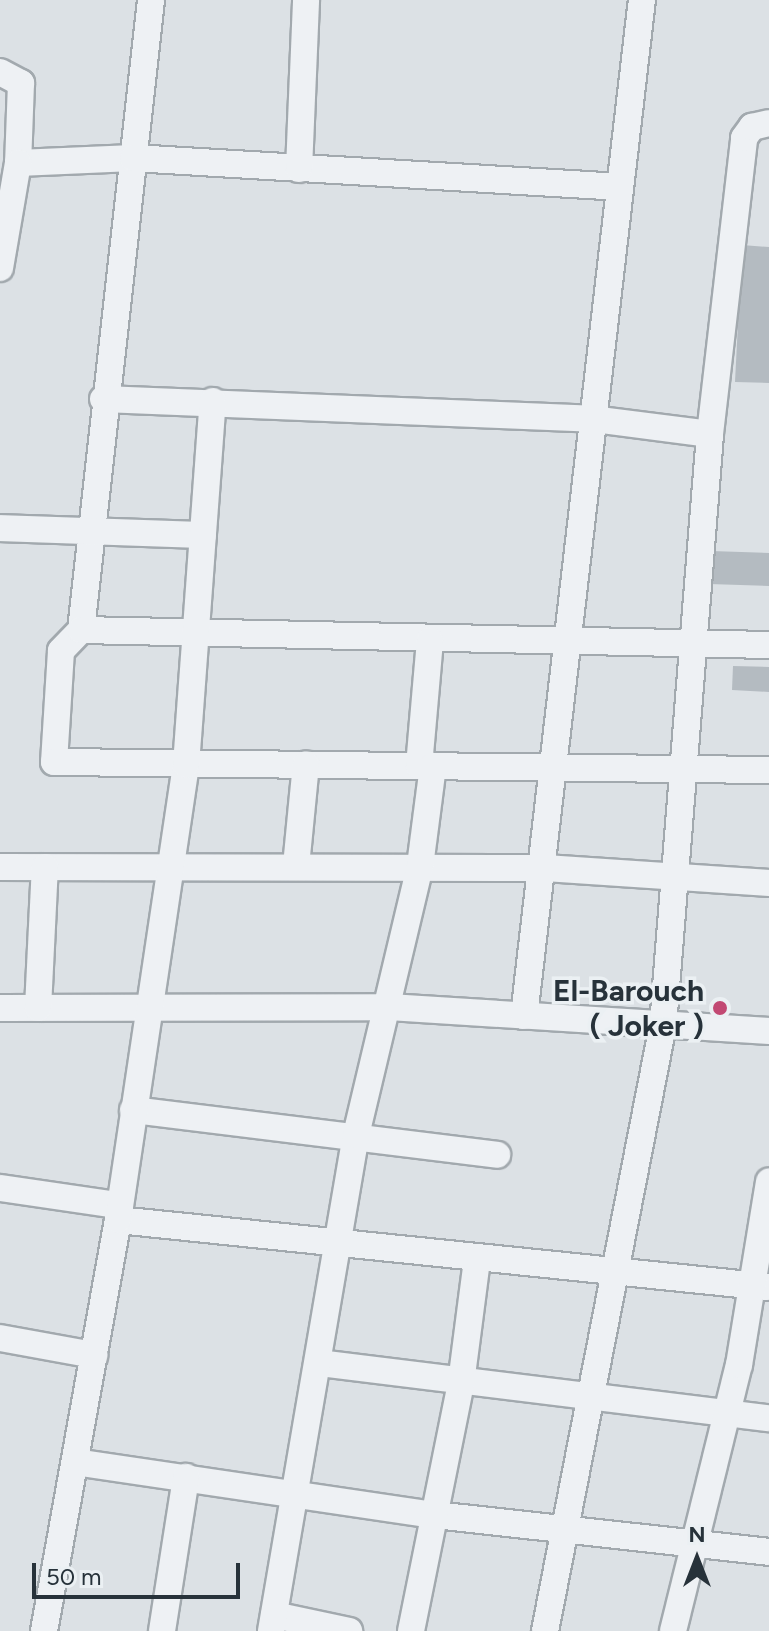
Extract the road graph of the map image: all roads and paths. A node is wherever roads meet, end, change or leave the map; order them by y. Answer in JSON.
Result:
{"nodes":[{"id":1,"x":151,"y":0,"type":"edge"},
{"id":2,"x":306,"y":0,"type":"edge"},
{"id":3,"x":642,"y":0,"type":"edge"},
{"id":4,"x":0,"y":72,"type":"edge"},
{"id":5,"x":769,"y":123,"type":"edge"},
{"id":6,"x":133,"y":158,"type":"junction"},
{"id":7,"x":18,"y":163,"type":"junction"},
{"id":8,"x":299,"y":169,"type":"junction"},
{"id":9,"x":620,"y":187,"type":"junction"},
{"id":10,"x":0,"y":268,"type":"edge"},
{"id":11,"x":103,"y":399,"type":"junction"},
{"id":12,"x":213,"y":401,"type":"junction"},
{"id":13,"x":593,"y":419,"type":"junction"},
{"id":14,"x":710,"y":434,"type":"junction"},
{"id":15,"x":0,"y":528,"type":"edge"},
{"id":16,"x":91,"y":529,"type":"junction"},
{"id":17,"x":203,"y":535,"type":"junction"},
{"id":18,"x":81,"y":630,"type":"junction"},
{"id":19,"x":196,"y":634,"type":"junction"},
{"id":20,"x":430,"y":640,"type":"junction"},
{"id":21,"x":693,"y":641,"type":"junction"},
{"id":22,"x":569,"y":644,"type":"junction"},
{"id":23,"x":769,"y":645,"type":"edge"},
{"id":24,"x":306,"y":764,"type":"junction"},
{"id":25,"x":186,"y":765,"type":"junction"},
{"id":26,"x":426,"y":766,"type":"junction"},
{"id":27,"x":556,"y":767,"type":"junction"},
{"id":28,"x":685,"y":767,"type":"junction"},
{"id":29,"x":769,"y":770,"type":"edge"},
{"id":30,"x":172,"y":866,"type":"junction"},
{"id":31,"x":296,"y":866,"type":"junction"},
{"id":32,"x":420,"y":866,"type":"junction"},
{"id":33,"x":0,"y":867,"type":"edge"},
{"id":34,"x":45,"y":867,"type":"junction"},
{"id":35,"x":545,"y":868,"type":"junction"},
{"id":36,"x":677,"y":876,"type":"junction"},
{"id":37,"x":769,"y":883,"type":"edge"},
{"id":38,"x":389,"y":1007,"type":"junction"},
{"id":39,"x":0,"y":1008,"type":"edge"},
{"id":40,"x":38,"y":1008,"type":"junction"},
{"id":41,"x":152,"y":1009,"type":"junction"},
{"id":42,"x":524,"y":1016,"type":"junction"},
{"id":43,"x":663,"y":1025,"type":"junction"},
{"id":44,"x":769,"y":1031,"type":"edge"},
{"id":45,"x":133,"y":1110,"type":"junction"},
{"id":46,"x":356,"y":1135,"type":"junction"},
{"id":47,"x":497,"y":1155,"type":"dead end"},
{"id":48,"x":769,"y":1181,"type":"edge"},
{"id":49,"x":0,"y":1188,"type":"edge"},
{"id":50,"x":118,"y":1213,"type":"junction"},
{"id":51,"x":342,"y":1246,"type":"junction"},
{"id":52,"x":477,"y":1259,"type":"junction"},
{"id":53,"x":620,"y":1268,"type":"junction"},
{"id":54,"x":759,"y":1286,"type":"edge"},
{"id":55,"x":0,"y":1338,"type":"edge"},
{"id":56,"x":94,"y":1355,"type":"junction"},
{"id":57,"x":319,"y":1363,"type":"junction"},
{"id":58,"x":461,"y":1383,"type":"junction"},
{"id":59,"x":590,"y":1396,"type":"junction"},
{"id":60,"x":727,"y":1410,"type":"junction"},
{"id":61,"x":769,"y":1418,"type":"edge"},
{"id":62,"x":75,"y":1462,"type":"junction"},
{"id":63,"x":186,"y":1477,"type":"junction"},
{"id":64,"x":298,"y":1492,"type":"junction"},
{"id":65,"x":435,"y":1515,"type":"junction"},
{"id":66,"x":565,"y":1528,"type":"junction"},
{"id":67,"x":696,"y":1543,"type":"junction"},
{"id":68,"x":769,"y":1552,"type":"edge"},
{"id":69,"x":272,"y":1623,"type":"edge"},
{"id":70,"x":44,"y":1631,"type":"edge"},
{"id":71,"x":162,"y":1631,"type":"edge"},
{"id":72,"x":349,"y":1631,"type":"edge"},
{"id":73,"x":411,"y":1631,"type":"edge"},
{"id":74,"x":545,"y":1631,"type":"edge"},
{"id":75,"x":673,"y":1631,"type":"edge"}],
"edges":[{"from":1,"to":6,"type":"street"},
{"from":2,"to":8,"type":"street"},
{"from":3,"to":9,"type":"street"},
{"from":4,"to":7,"type":"street"},
{"from":5,"to":14,"type":"street"},
{"from":6,"to":7,"type":"street"},
{"from":6,"to":8,"type":"street"},
{"from":6,"to":11,"type":"street"},
{"from":7,"to":10,"type":"street"},
{"from":8,"to":9,"type":"street"},
{"from":9,"to":13,"type":"street"},
{"from":11,"to":12,"type":"street"},
{"from":11,"to":16,"type":"street"},
{"from":12,"to":13,"type":"street"},
{"from":12,"to":17,"type":"street"},
{"from":13,"to":14,"type":"street"},
{"from":13,"to":22,"type":"street"},
{"from":14,"to":21,"type":"street"},
{"from":15,"to":16,"type":"street"},
{"from":16,"to":17,"type":"street"},
{"from":16,"to":18,"type":"street"},
{"from":17,"to":19,"type":"street"},
{"from":18,"to":19,"type":"street"},
{"from":18,"to":25,"type":"street"},
{"from":19,"to":20,"type":"street"},
{"from":19,"to":25,"type":"street"},
{"from":20,"to":22,"type":"street"},
{"from":20,"to":26,"type":"street"},
{"from":21,"to":22,"type":"street"},
{"from":21,"to":23,"type":"street"},
{"from":21,"to":28,"type":"street"},
{"from":22,"to":27,"type":"street"},
{"from":24,"to":25,"type":"street"},
{"from":24,"to":26,"type":"street"},
{"from":24,"to":31,"type":"street"},
{"from":25,"to":30,"type":"street"},
{"from":26,"to":27,"type":"street"},
{"from":26,"to":32,"type":"street"},
{"from":27,"to":28,"type":"street"},
{"from":27,"to":35,"type":"street"},
{"from":28,"to":29,"type":"street"},
{"from":28,"to":36,"type":"street"},
{"from":30,"to":31,"type":"street"},
{"from":30,"to":34,"type":"street"},
{"from":30,"to":41,"type":"street"},
{"from":31,"to":32,"type":"street"},
{"from":32,"to":35,"type":"street"},
{"from":32,"to":38,"type":"street"},
{"from":33,"to":34,"type":"street"},
{"from":34,"to":40,"type":"street"},
{"from":35,"to":36,"type":"street"},
{"from":35,"to":42,"type":"street"},
{"from":36,"to":37,"type":"street"},
{"from":36,"to":43,"type":"street"},
{"from":38,"to":41,"type":"street"},
{"from":38,"to":42,"type":"street"},
{"from":38,"to":46,"type":"street"},
{"from":39,"to":40,"type":"street"},
{"from":40,"to":41,"type":"street"},
{"from":41,"to":45,"type":"street"},
{"from":42,"to":43,"type":"street"},
{"from":43,"to":44,"type":"street"},
{"from":43,"to":53,"type":"street"},
{"from":45,"to":46,"type":"street"},
{"from":45,"to":50,"type":"street"},
{"from":46,"to":47,"type":"street"},
{"from":46,"to":51,"type":"street"},
{"from":48,"to":54,"type":"street"},
{"from":49,"to":50,"type":"street"},
{"from":50,"to":51,"type":"street"},
{"from":50,"to":56,"type":"street"},
{"from":51,"to":52,"type":"street"},
{"from":51,"to":57,"type":"street"},
{"from":52,"to":53,"type":"street"},
{"from":52,"to":58,"type":"street"},
{"from":53,"to":54,"type":"street"},
{"from":53,"to":59,"type":"street"},
{"from":54,"to":60,"type":"street"},
{"from":55,"to":56,"type":"street"},
{"from":56,"to":62,"type":"street"},
{"from":57,"to":58,"type":"street"},
{"from":57,"to":64,"type":"street"},
{"from":58,"to":59,"type":"street"},
{"from":58,"to":65,"type":"street"},
{"from":59,"to":60,"type":"street"},
{"from":59,"to":66,"type":"street"},
{"from":60,"to":61,"type":"street"},
{"from":60,"to":67,"type":"street"},
{"from":62,"to":63,"type":"street"},
{"from":62,"to":70,"type":"street"},
{"from":63,"to":64,"type":"street"},
{"from":63,"to":71,"type":"street"},
{"from":64,"to":65,"type":"street"},
{"from":64,"to":69,"type":"street"},
{"from":65,"to":66,"type":"street"},
{"from":65,"to":73,"type":"street"},
{"from":66,"to":67,"type":"street"},
{"from":66,"to":74,"type":"street"},
{"from":67,"to":68,"type":"street"},
{"from":67,"to":75,"type":"street"},
{"from":69,"to":72,"type":"street"}]}
